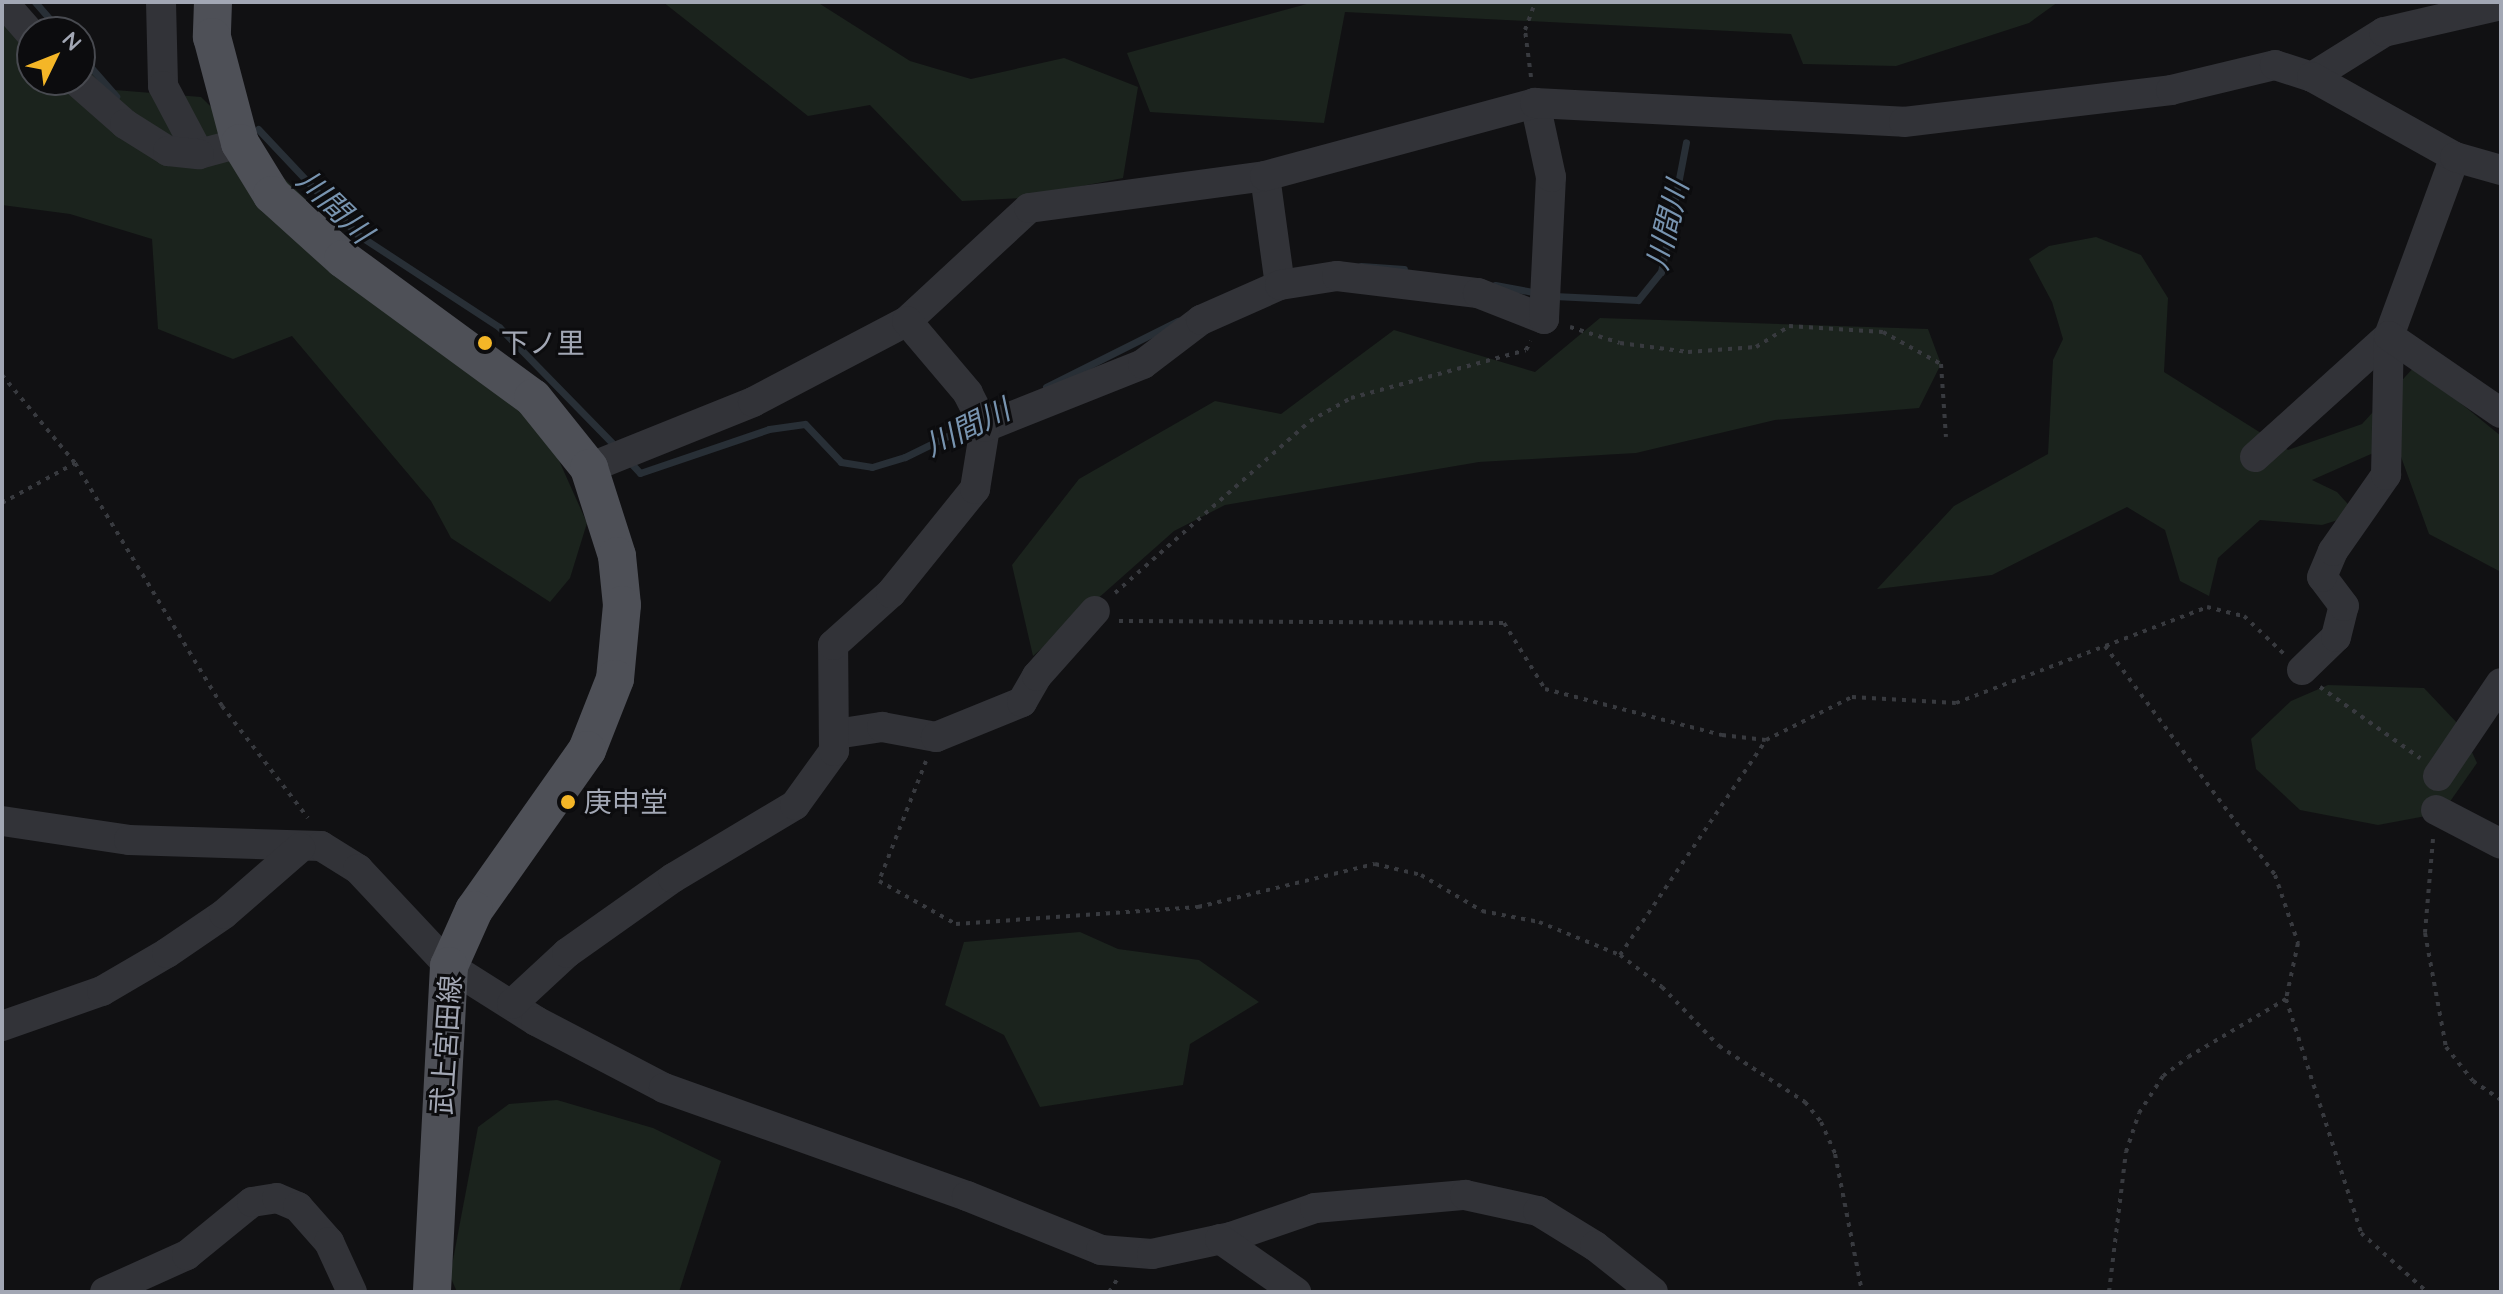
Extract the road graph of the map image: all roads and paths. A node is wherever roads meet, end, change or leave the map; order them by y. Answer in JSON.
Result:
{"nodes":[{"id":1,"x":161,"y":2,"type":"edge"},
{"id":2,"x":213,"y":2,"type":"edge"},
{"id":3,"x":1120,"y":2,"type":"edge"},
{"id":4,"x":1134,"y":2,"type":"edge"},
{"id":5,"x":1535,"y":2,"type":"edge"},
{"id":6,"x":2501,"y":5,"type":"edge"},
{"id":7,"x":2312,"y":77,"type":"junction"},
{"id":8,"x":93,"y":96,"type":"edge"},
{"id":9,"x":1535,"y":103,"type":"junction"},
{"id":10,"x":240,"y":143,"type":"junction"},
{"id":11,"x":199,"y":154,"type":"junction"},
{"id":12,"x":2455,"y":157,"type":"junction"},
{"id":13,"x":2501,"y":170,"type":"edge"},
{"id":14,"x":1265,"y":176,"type":"junction"},
{"id":15,"x":1280,"y":285,"type":"junction"},
{"id":16,"x":1544,"y":319,"type":"junction"},
{"id":17,"x":907,"y":321,"type":"junction"},
{"id":18,"x":2389,"y":336,"type":"junction"},
{"id":19,"x":2,"y":375,"type":"edge"},
{"id":20,"x":2501,"y":413,"type":"edge"},
{"id":21,"x":985,"y":427,"type":"junction"},
{"id":22,"x":1946,"y":437,"type":"dead end"},
{"id":23,"x":2255,"y":457,"type":"dead end"},
{"id":24,"x":75,"y":463,"type":"junction"},
{"id":25,"x":589,"y":468,"type":"junction"},
{"id":26,"x":2,"y":503,"type":"edge"},
{"id":27,"x":1095,"y":611,"type":"junction"},
{"id":28,"x":2105,"y":646,"type":"junction"},
{"id":29,"x":2302,"y":670,"type":"junction"},
{"id":30,"x":2501,"y":683,"type":"edge"},
{"id":31,"x":836,"y":734,"type":"junction"},
{"id":32,"x":936,"y":737,"type":"junction"},
{"id":33,"x":1766,"y":740,"type":"junction"},
{"id":34,"x":2438,"y":776,"type":"joint"},
{"id":35,"x":2436,"y":810,"type":"joint"},
{"id":36,"x":2,"y":821,"type":"edge"},
{"id":37,"x":2501,"y":844,"type":"edge"},
{"id":38,"x":310,"y":847,"type":"junction"},
{"id":39,"x":1620,"y":955,"type":"junction"},
{"id":40,"x":449,"y":966,"type":"junction"},
{"id":41,"x":2286,"y":999,"type":"junction"},
{"id":42,"x":512,"y":1004,"type":"junction"},
{"id":43,"x":2,"y":1026,"type":"edge"},
{"id":44,"x":2501,"y":1100,"type":"edge"},
{"id":45,"x":1220,"y":1239,"type":"junction"},
{"id":46,"x":1288,"y":1290,"type":"edge"},
{"id":47,"x":105,"y":1292,"type":"edge"},
{"id":48,"x":352,"y":1292,"type":"edge"},
{"id":49,"x":432,"y":1292,"type":"edge"},
{"id":50,"x":1653,"y":1292,"type":"edge"},
{"id":51,"x":1862,"y":1292,"type":"edge"},
{"id":52,"x":2109,"y":1292,"type":"edge"},
{"id":53,"x":2427,"y":1292,"type":"edge"}],
"edges":[{"from":1,"to":11,"type":"street"},
{"from":2,"to":10,"type":"main road","name":"武上宮田線"},
{"from":3,"to":4,"type":"path"},
{"from":5,"to":9,"type":"path"},
{"from":6,"to":7,"type":"street"},
{"from":7,"to":9,"type":"street"},
{"from":7,"to":12,"type":"street"},
{"from":8,"to":11,"type":"street"},
{"from":9,"to":14,"type":"street"},
{"from":9,"to":16,"type":"street"},
{"from":10,"to":11,"type":"street"},
{"from":10,"to":25,"type":"main road","name":"武上宮田線"},
{"from":12,"to":13,"type":"street"},
{"from":12,"to":18,"type":"street"},
{"from":14,"to":15,"type":"street"},
{"from":14,"to":17,"type":"street"},
{"from":15,"to":16,"type":"street"},
{"from":15,"to":21,"type":"street"},
{"from":16,"to":22,"type":"path"},
{"from":16,"to":27,"type":"path"},
{"from":17,"to":21,"type":"street"},
{"from":17,"to":25,"type":"street"},
{"from":18,"to":20,"type":"street"},
{"from":18,"to":23,"type":"street"},
{"from":18,"to":29,"type":"street"},
{"from":19,"to":24,"type":"path"},
{"from":21,"to":31,"type":"street"},
{"from":24,"to":26,"type":"path"},
{"from":24,"to":38,"type":"path"},
{"from":25,"to":40,"type":"main road","name":"武上宮田線"},
{"from":27,"to":32,"type":"street"},
{"from":27,"to":33,"type":"path"},
{"from":28,"to":29,"type":"path"},
{"from":28,"to":33,"type":"path"},
{"from":28,"to":41,"type":"path"},
{"from":29,"to":34,"type":"path"},
{"from":30,"to":34,"type":"street"},
{"from":31,"to":32,"type":"street"},
{"from":31,"to":42,"type":"street"},
{"from":32,"to":39,"type":"path"},
{"from":33,"to":39,"type":"path"},
{"from":35,"to":37,"type":"street"},
{"from":35,"to":44,"type":"path"},
{"from":36,"to":38,"type":"street"},
{"from":38,"to":40,"type":"street"},
{"from":38,"to":43,"type":"street"},
{"from":39,"to":51,"type":"path"},
{"from":40,"to":42,"type":"street"},
{"from":40,"to":49,"type":"main road","name":"武上宮田線"},
{"from":41,"to":52,"type":"path"},
{"from":41,"to":53,"type":"path"},
{"from":42,"to":45,"type":"street"},
{"from":45,"to":46,"type":"street"},
{"from":45,"to":50,"type":"street"},
{"from":47,"to":48,"type":"street"}]}
